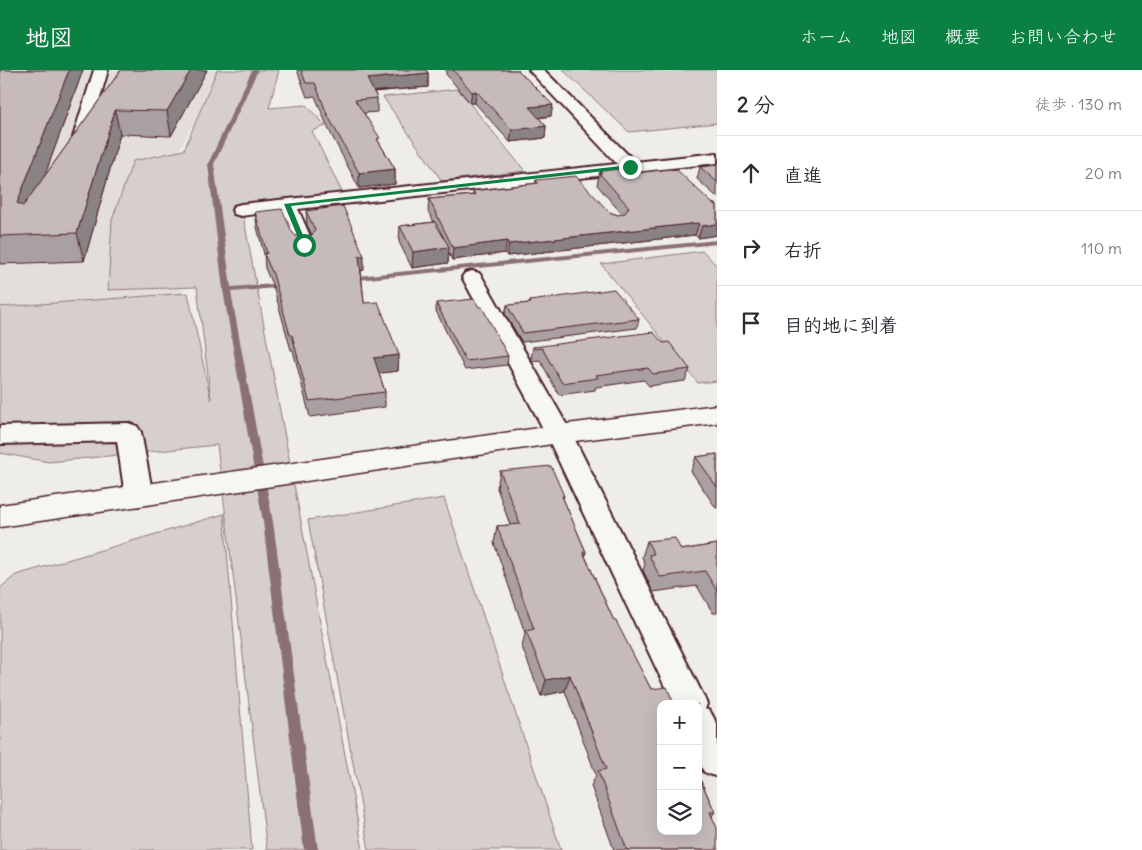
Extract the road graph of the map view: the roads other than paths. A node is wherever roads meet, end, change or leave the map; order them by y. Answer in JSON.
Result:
{"nodes":[{"id":1,"x":101,"y":70,"type":"edge"},
{"id":2,"x":536,"y":70,"type":"edge"},
{"id":3,"x":82,"y":137,"type":"edge"},
{"id":4,"x":717,"y":158,"type":"edge"},
{"id":5,"x":667,"y":163,"type":"junction"},
{"id":6,"x":630,"y":167,"type":"junction"},
{"id":7,"x":681,"y":176,"type":"edge"},
{"id":8,"x":287,"y":204,"type":"junction"},
{"id":9,"x":241,"y":210,"type":"dead end"},
{"id":10,"x":304,"y":245,"type":"edge"},
{"id":11,"x":472,"y":277,"type":"dead end"},
{"id":12,"x":717,"y":414,"type":"edge"},
{"id":13,"x":559,"y":434,"type":"junction"},
{"id":14,"x":0,"y":435,"type":"edge"},
{"id":15,"x":139,"y":496,"type":"junction"},
{"id":16,"x":0,"y":516,"type":"edge"},
{"id":17,"x":688,"y":700,"type":"edge"},
{"id":18,"x":702,"y":730,"type":"edge"},
{"id":19,"x":717,"y":760,"type":"edge"}],
"edges":[{"from":1,"to":3,"type":"street"},
{"from":2,"to":6,"type":"street"},
{"from":4,"to":5,"type":"street"},
{"from":5,"to":6,"type":"street"},
{"from":5,"to":7,"type":"street"},
{"from":6,"to":8,"type":"street"},
{"from":8,"to":9,"type":"street"},
{"from":8,"to":10,"type":"street"},
{"from":11,"to":13,"type":"street"},
{"from":12,"to":13,"type":"street"},
{"from":13,"to":15,"type":"street"},
{"from":13,"to":17,"type":"street"},
{"from":14,"to":15,"type":"street"},
{"from":15,"to":16,"type":"street"},
{"from":18,"to":19,"type":"street"}]}
